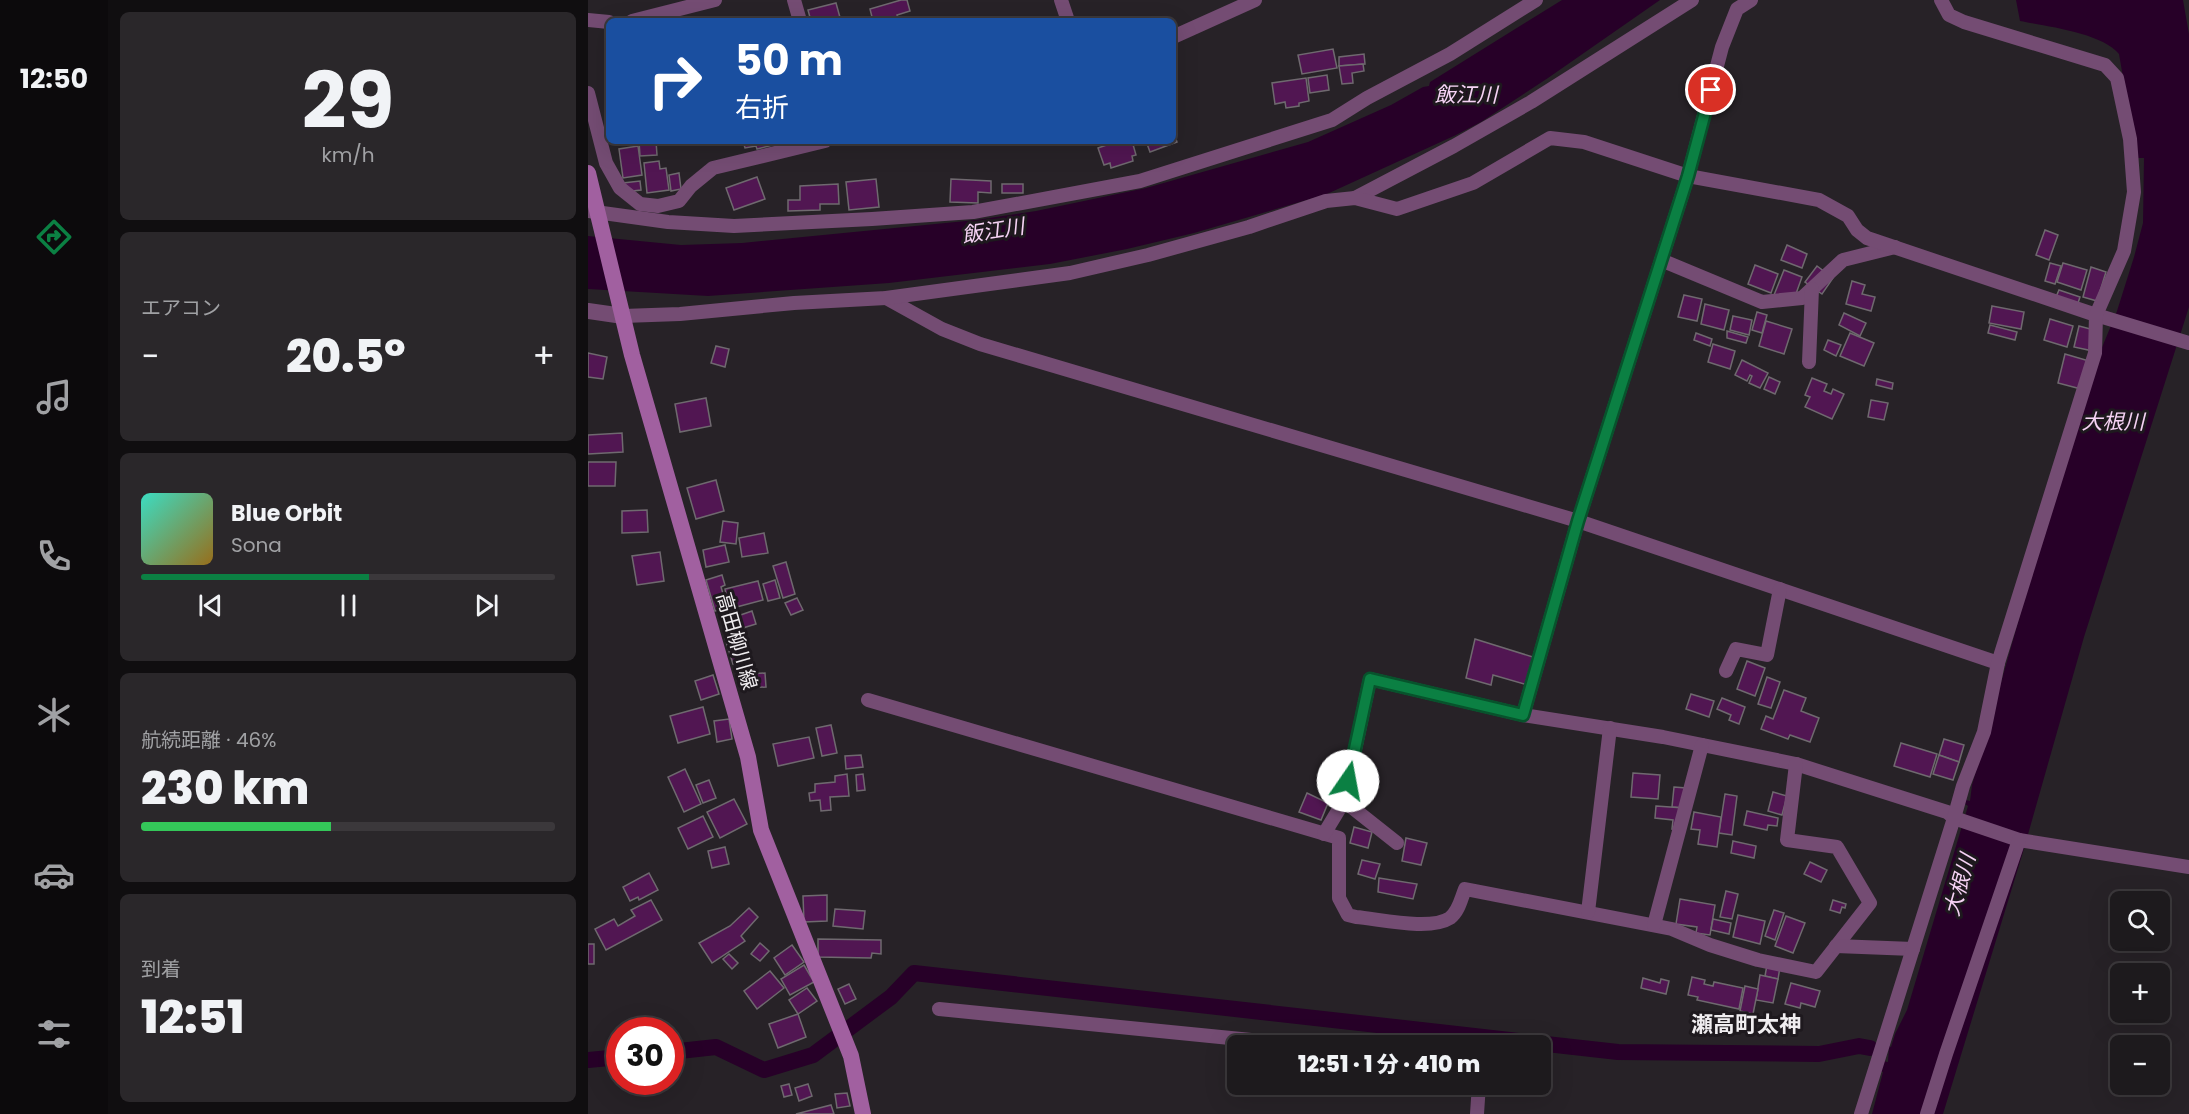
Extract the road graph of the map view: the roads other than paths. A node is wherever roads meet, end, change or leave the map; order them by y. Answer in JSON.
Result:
{"nodes":[{"id":1,"x":715,"y":0,"type":"edge"},
{"id":2,"x":794,"y":0,"type":"edge"},
{"id":3,"x":1061,"y":0,"type":"edge"},
{"id":4,"x":1256,"y":0,"type":"edge"},
{"id":5,"x":1536,"y":0,"type":"edge"},
{"id":6,"x":1692,"y":0,"type":"edge"},
{"id":7,"x":1751,"y":0,"type":"edge"},
{"id":8,"x":1941,"y":0,"type":"edge"},
{"id":9,"x":644,"y":18,"type":"edge"},
{"id":10,"x":799,"y":18,"type":"edge"},
{"id":11,"x":1067,"y":18,"type":"edge"},
{"id":12,"x":588,"y":20,"type":"edge"},
{"id":13,"x":606,"y":22,"type":"edge"},
{"id":14,"x":1176,"y":36,"type":"edge"},
{"id":15,"x":588,"y":93,"type":"edge"},
{"id":16,"x":813,"y":144,"type":"edge"},
{"id":17,"x":588,"y":173,"type":"edge"},
{"id":18,"x":1688,"y":176,"type":"junction"},
{"id":19,"x":1355,"y":198,"type":"junction"},
{"id":20,"x":592,"y":211,"type":"edge"},
{"id":21,"x":1896,"y":247,"type":"junction"},
{"id":22,"x":1661,"y":260,"type":"junction"},
{"id":23,"x":1812,"y":289,"type":"junction"},
{"id":24,"x":886,"y":298,"type":"junction"},
{"id":25,"x":588,"y":311,"type":"edge"},
{"id":26,"x":622,"y":312,"type":"junction"},
{"id":27,"x":2099,"y":316,"type":"junction"},
{"id":28,"x":2186,"y":342,"type":"edge"},
{"id":29,"x":1809,"y":362,"type":"dead end"},
{"id":30,"x":1578,"y":521,"type":"junction"},
{"id":31,"x":1780,"y":589,"type":"junction"},
{"id":32,"x":1998,"y":663,"type":"junction"},
{"id":33,"x":1726,"y":671,"type":"dead end"},
{"id":34,"x":868,"y":700,"type":"dead end"},
{"id":35,"x":1523,"y":715,"type":"junction"},
{"id":36,"x":1610,"y":728,"type":"junction"},
{"id":37,"x":1702,"y":745,"type":"junction"},
{"id":38,"x":1796,"y":764,"type":"junction"},
{"id":39,"x":1344,"y":801,"type":"junction"},
{"id":40,"x":1954,"y":818,"type":"junction"},
{"id":41,"x":1324,"y":834,"type":"junction"},
{"id":42,"x":2019,"y":840,"type":"junction"},
{"id":43,"x":1397,"y":843,"type":"dead end"},
{"id":44,"x":2189,"y":867,"type":"edge"},
{"id":45,"x":1588,"y":912,"type":"junction"},
{"id":46,"x":1654,"y":925,"type":"junction"},
{"id":47,"x":1836,"y":946,"type":"junction"},
{"id":48,"x":1913,"y":949,"type":"junction"},
{"id":49,"x":939,"y":1009,"type":"dead end"},
{"id":50,"x":1227,"y":1038,"type":"edge"},
{"id":51,"x":1478,"y":1095,"type":"edge"},
{"id":52,"x":864,"y":1114,"type":"edge"},
{"id":53,"x":1477,"y":1114,"type":"edge"},
{"id":54,"x":1861,"y":1114,"type":"edge"},
{"id":55,"x":1928,"y":1114,"type":"edge"}],
"edges":[{"from":1,"to":9,"type":"street"},
{"from":2,"to":10,"type":"street"},
{"from":3,"to":11,"type":"street"},
{"from":4,"to":14,"type":"street"},
{"from":5,"to":20,"type":"street"},
{"from":6,"to":19,"type":"street"},
{"from":7,"to":18,"type":"street"},
{"from":8,"to":27,"type":"street"},
{"from":12,"to":13,"type":"street"},
{"from":15,"to":16,"type":"street"},
{"from":17,"to":20,"type":"main road","name":"高田柳川線"},
{"from":18,"to":19,"type":"street"},
{"from":18,"to":21,"type":"street"},
{"from":18,"to":22,"type":"street"},
{"from":19,"to":24,"type":"street"},
{"from":20,"to":26,"type":"main road","name":"高田柳川線"},
{"from":21,"to":23,"type":"street"},
{"from":21,"to":27,"type":"street"},
{"from":22,"to":23,"type":"street"},
{"from":22,"to":30,"type":"street"},
{"from":23,"to":29,"type":"street"},
{"from":24,"to":26,"type":"street"},
{"from":24,"to":30,"type":"street"},
{"from":25,"to":26,"type":"street"},
{"from":26,"to":52,"type":"main road","name":"高田柳川線"},
{"from":27,"to":28,"type":"street"},
{"from":27,"to":32,"type":"street"},
{"from":30,"to":31,"type":"street"},
{"from":30,"to":35,"type":"street"},
{"from":31,"to":32,"type":"street"},
{"from":31,"to":33,"type":"street"},
{"from":32,"to":40,"type":"street"},
{"from":34,"to":41,"type":"street"},
{"from":35,"to":36,"type":"street"},
{"from":35,"to":39,"type":"street"},
{"from":36,"to":37,"type":"street"},
{"from":36,"to":45,"type":"street"},
{"from":37,"to":38,"type":"street"},
{"from":37,"to":46,"type":"street"},
{"from":38,"to":40,"type":"street"},
{"from":38,"to":47,"type":"street"},
{"from":39,"to":41,"type":"street"},
{"from":39,"to":43,"type":"street"},
{"from":40,"to":42,"type":"street"},
{"from":40,"to":48,"type":"street"},
{"from":41,"to":45,"type":"street"},
{"from":42,"to":44,"type":"street"},
{"from":42,"to":55,"type":"street"},
{"from":45,"to":46,"type":"street"},
{"from":46,"to":47,"type":"street"},
{"from":47,"to":48,"type":"street"},
{"from":48,"to":54,"type":"street"},
{"from":49,"to":50,"type":"street"},
{"from":51,"to":53,"type":"street"}]}
